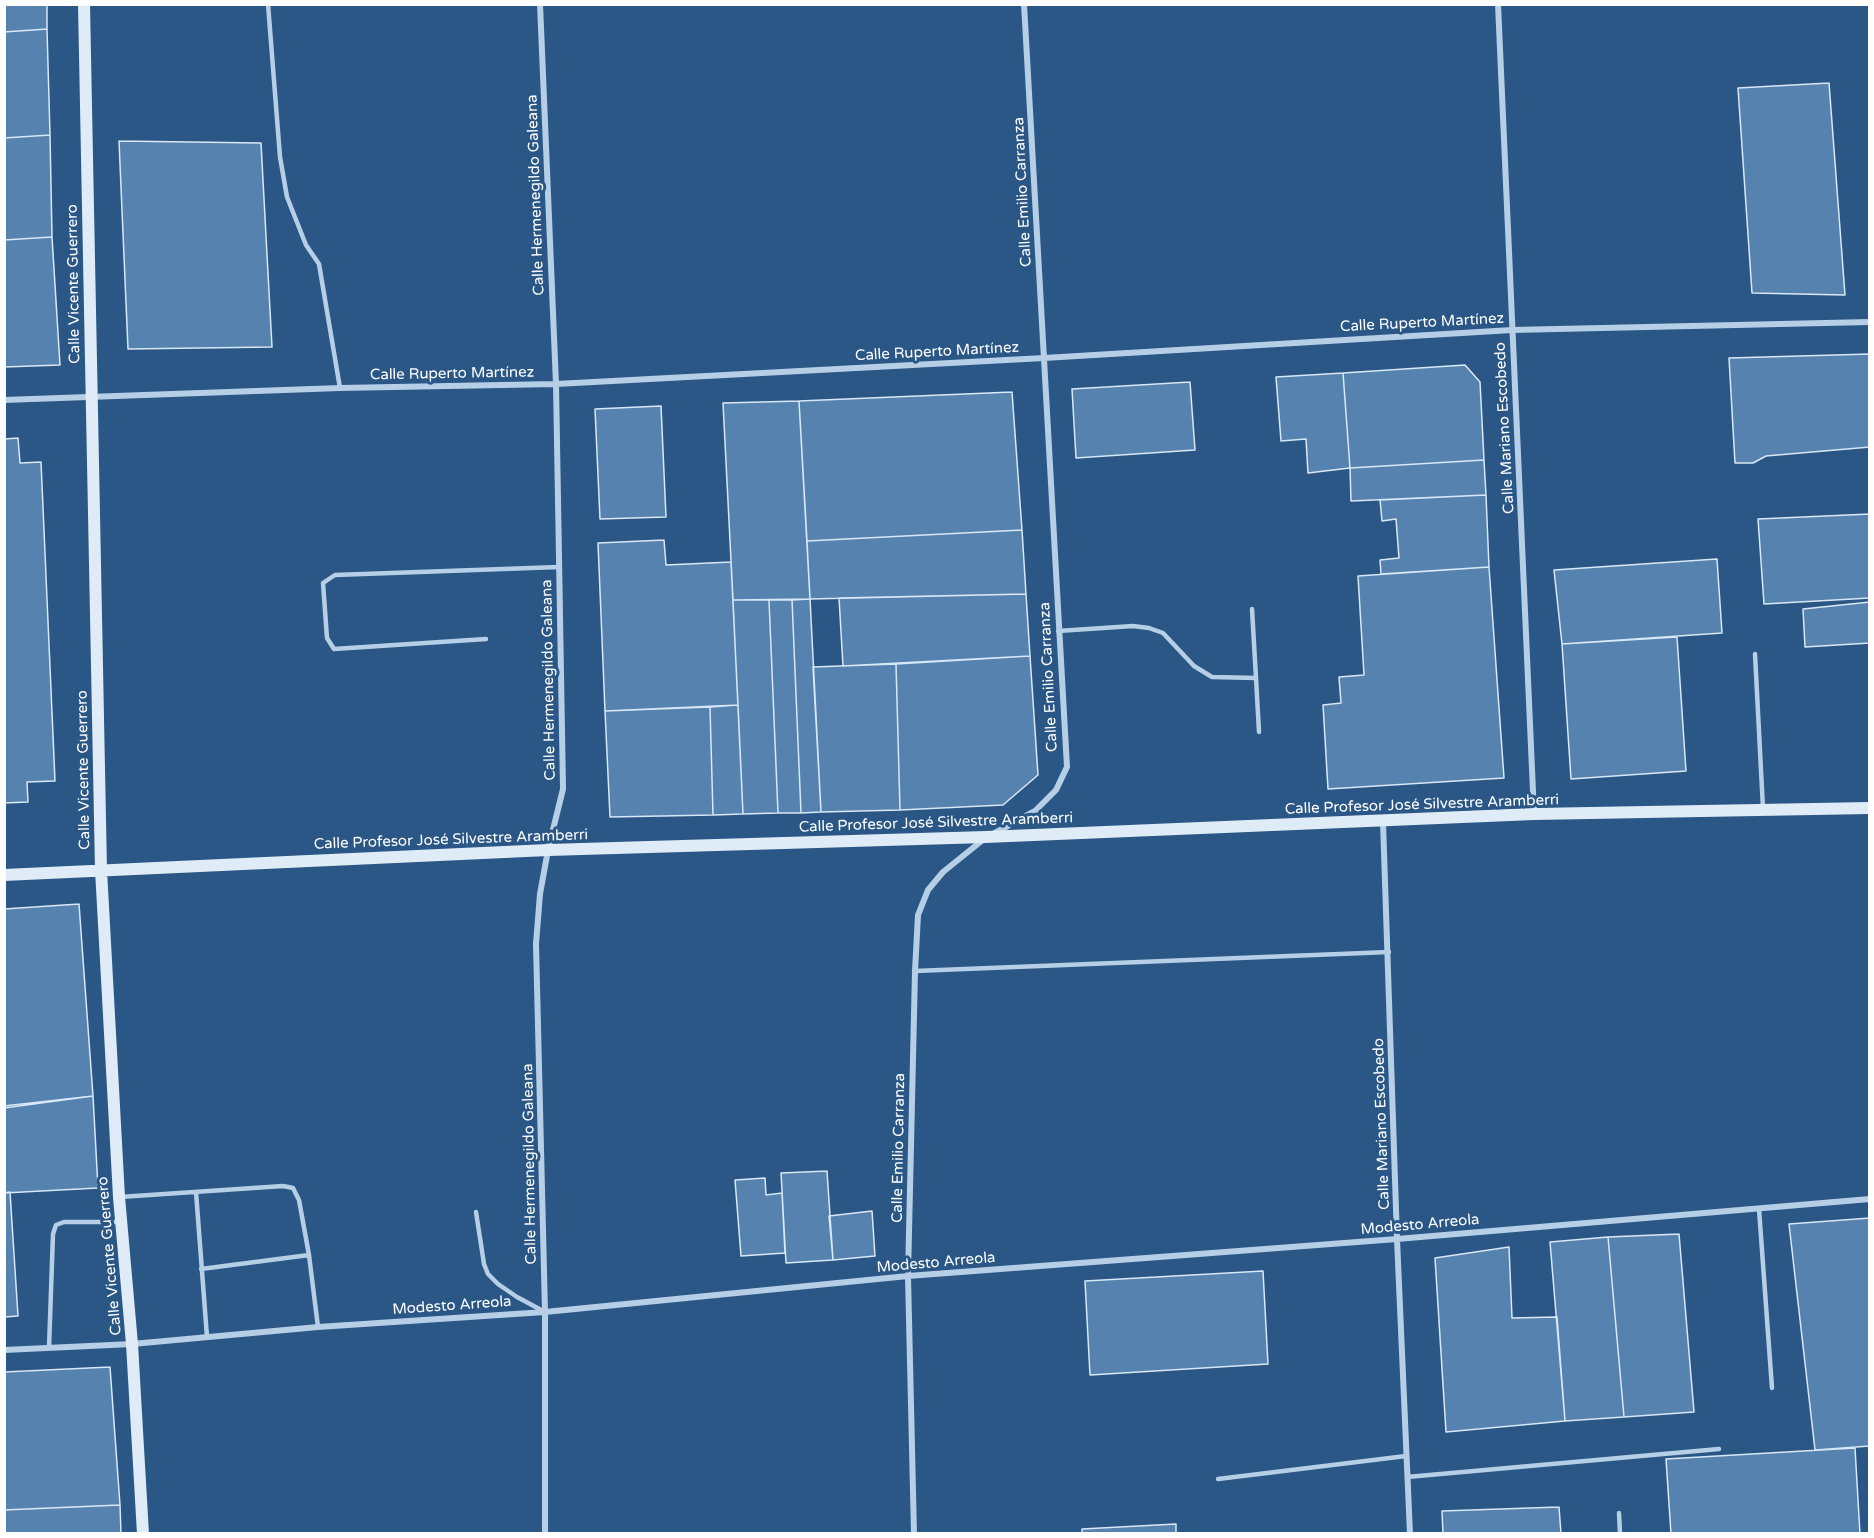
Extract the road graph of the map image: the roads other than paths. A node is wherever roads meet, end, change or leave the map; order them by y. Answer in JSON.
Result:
{"nodes":[{"id":1,"x":84,"y":4,"type":"edge"},
{"id":2,"x":268,"y":4,"type":"edge"},
{"id":3,"x":540,"y":4,"type":"edge"},
{"id":4,"x":1024,"y":4,"type":"edge"},
{"id":5,"x":1498,"y":4,"type":"edge"},
{"id":6,"x":1869,"y":322,"type":"edge"},
{"id":7,"x":1512,"y":330,"type":"junction"},
{"id":8,"x":1044,"y":358,"type":"junction"},
{"id":9,"x":556,"y":384,"type":"junction"},
{"id":10,"x":340,"y":388,"type":"junction"},
{"id":11,"x":92,"y":396,"type":"junction"},
{"id":12,"x":4,"y":400,"type":"edge"},
{"id":13,"x":559,"y":567,"type":"junction"},
{"id":14,"x":1252,"y":609,"type":"dead end"},
{"id":15,"x":1058,"y":631,"type":"junction"},
{"id":16,"x":486,"y":639,"type":"dead end"},
{"id":17,"x":1755,"y":654,"type":"dead end"},
{"id":18,"x":1256,"y":678,"type":"junction"},
{"id":19,"x":1259,"y":732,"type":"dead end"},
{"id":20,"x":1869,"y":808,"type":"edge"},
{"id":21,"x":1763,"y":809,"type":"junction"},
{"id":22,"x":1534,"y":814,"type":"junction"},
{"id":23,"x":1383,"y":822,"type":"junction"},
{"id":24,"x":986,"y":837,"type":"junction"},
{"id":25,"x":548,"y":850,"type":"junction"},
{"id":26,"x":101,"y":870,"type":"junction"},
{"id":27,"x":4,"y":875,"type":"edge"},
{"id":28,"x":1389,"y":952,"type":"junction"},
{"id":29,"x":915,"y":971,"type":"junction"},
{"id":30,"x":196,"y":1192,"type":"junction"},
{"id":31,"x":119,"y":1197,"type":"junction"},
{"id":32,"x":1869,"y":1199,"type":"edge"},
{"id":33,"x":1759,"y":1209,"type":"junction"},
{"id":34,"x":476,"y":1212,"type":"dead end"},
{"id":35,"x":122,"y":1222,"type":"junction"},
{"id":36,"x":1397,"y":1239,"type":"junction"},
{"id":37,"x":309,"y":1255,"type":"junction"},
{"id":38,"x":201,"y":1269,"type":"junction"},
{"id":39,"x":908,"y":1276,"type":"junction"},
{"id":40,"x":545,"y":1312,"type":"junction"},
{"id":41,"x":318,"y":1327,"type":"junction"},
{"id":42,"x":207,"y":1337,"type":"junction"},
{"id":43,"x":132,"y":1344,"type":"junction"},
{"id":44,"x":49,"y":1348,"type":"junction"},
{"id":45,"x":4,"y":1350,"type":"edge"},
{"id":46,"x":1772,"y":1388,"type":"dead end"},
{"id":47,"x":1719,"y":1449,"type":"dead end"},
{"id":48,"x":1406,"y":1456,"type":"junction"},
{"id":49,"x":1407,"y":1477,"type":"junction"},
{"id":50,"x":1218,"y":1479,"type":"dead end"},
{"id":51,"x":1619,"y":1514,"type":"dead end"},
{"id":52,"x":143,"y":1533,"type":"edge"},
{"id":53,"x":545,"y":1533,"type":"edge"},
{"id":54,"x":914,"y":1533,"type":"edge"},
{"id":55,"x":1410,"y":1533,"type":"edge"},
{"id":56,"x":1620,"y":1533,"type":"edge"}],
"edges":[{"from":1,"to":11,"type":"main road","name":"Calle Vicente Guerrero"},
{"from":2,"to":10,"type":"lane"},
{"from":3,"to":9,"type":"street","name":"Calle Hermenegildo Galeana"},
{"from":4,"to":8,"type":"street","name":"Calle Emilio Carranza"},
{"from":5,"to":7,"type":"street","name":"Calle Mariano Escobedo"},
{"from":6,"to":7,"type":"street","name":"Calle Ruperto Martínez"},
{"from":7,"to":8,"type":"street","name":"Calle Ruperto Martínez"},
{"from":7,"to":22,"type":"street","name":"Calle Mariano Escobedo"},
{"from":8,"to":9,"type":"street","name":"Calle Ruperto Martínez"},
{"from":8,"to":15,"type":"street","name":"Calle Emilio Carranza"},
{"from":9,"to":10,"type":"street","name":"Calle Ruperto Martínez"},
{"from":9,"to":13,"type":"street","name":"Calle Hermenegildo Galeana"},
{"from":10,"to":11,"type":"street","name":"Calle Ruperto Martínez"},
{"from":11,"to":12,"type":"street","name":"Calle Ruperto Martínez"},
{"from":11,"to":26,"type":"main road","name":"Calle Vicente Guerrero"},
{"from":13,"to":16,"type":"lane"},
{"from":13,"to":25,"type":"street","name":"Calle Hermenegildo Galeana"},
{"from":14,"to":18,"type":"lane"},
{"from":15,"to":18,"type":"lane"},
{"from":15,"to":24,"type":"street","name":"Calle Emilio Carranza"},
{"from":17,"to":21,"type":"lane"},
{"from":18,"to":19,"type":"lane"},
{"from":20,"to":21,"type":"main road","name":"Calle Profesor José Silvestre Aramberri"},
{"from":21,"to":22,"type":"main road","name":"Calle Profesor José Silvestre Aramberri"},
{"from":22,"to":23,"type":"main road","name":"Calle Profesor José Silvestre Aramberri"},
{"from":23,"to":24,"type":"main road","name":"Calle Profesor José Silvestre Aramberri"},
{"from":23,"to":28,"type":"street","name":"Calle Mariano Escobedo"},
{"from":24,"to":25,"type":"main road","name":"Calle Profesor José Silvestre Aramberri"},
{"from":24,"to":29,"type":"street","name":"Calle Emilio Carranza"},
{"from":25,"to":26,"type":"main road","name":"Calle Profesor José Silvestre Aramberri"},
{"from":25,"to":40,"type":"street","name":"Calle Hermenegildo Galeana"},
{"from":26,"to":27,"type":"main road","name":"Calle Profesor José Silvestre Aramberri"},
{"from":26,"to":31,"type":"main road","name":"Calle Vicente Guerrero"},
{"from":28,"to":29,"type":"lane"},
{"from":28,"to":36,"type":"street","name":"Calle Mariano Escobedo"},
{"from":29,"to":39,"type":"street","name":"Calle Emilio Carranza"},
{"from":30,"to":31,"type":"lane"},
{"from":30,"to":37,"type":"lane"},
{"from":30,"to":38,"type":"lane"},
{"from":31,"to":35,"type":"main road","name":"Calle Vicente Guerrero"},
{"from":32,"to":33,"type":"street","name":"Modesto Arreola"},
{"from":33,"to":36,"type":"street","name":"Modesto Arreola"},
{"from":33,"to":46,"type":"lane"},
{"from":34,"to":40,"type":"lane"},
{"from":35,"to":43,"type":"main road","name":"Calle Vicente Guerrero"},
{"from":35,"to":44,"type":"lane"},
{"from":36,"to":39,"type":"street","name":"Modesto Arreola"},
{"from":36,"to":48,"type":"street","name":"Calle Mariano Escobedo"},
{"from":37,"to":38,"type":"lane"},
{"from":37,"to":41,"type":"lane"},
{"from":38,"to":42,"type":"lane"},
{"from":39,"to":40,"type":"street","name":"Modesto Arreola"},
{"from":39,"to":54,"type":"street","name":"Calle Emilio Carranza"},
{"from":40,"to":41,"type":"street","name":"Modesto Arreola"},
{"from":40,"to":53,"type":"street","name":"Calle Hermenegildo Galeana"},
{"from":41,"to":42,"type":"street","name":"Modesto Arreola"},
{"from":42,"to":43,"type":"street","name":"Modesto Arreola"},
{"from":43,"to":44,"type":"street","name":"Modesto Arreola"},
{"from":43,"to":52,"type":"main road","name":"Calle Vicente Guerrero"},
{"from":44,"to":45,"type":"street","name":"Modesto Arreola"},
{"from":47,"to":49,"type":"lane"},
{"from":48,"to":49,"type":"street","name":"Calle Mariano Escobedo"},
{"from":48,"to":50,"type":"lane"},
{"from":49,"to":55,"type":"street","name":"Calle Mariano Escobedo"},
{"from":51,"to":56,"type":"lane"}]}
